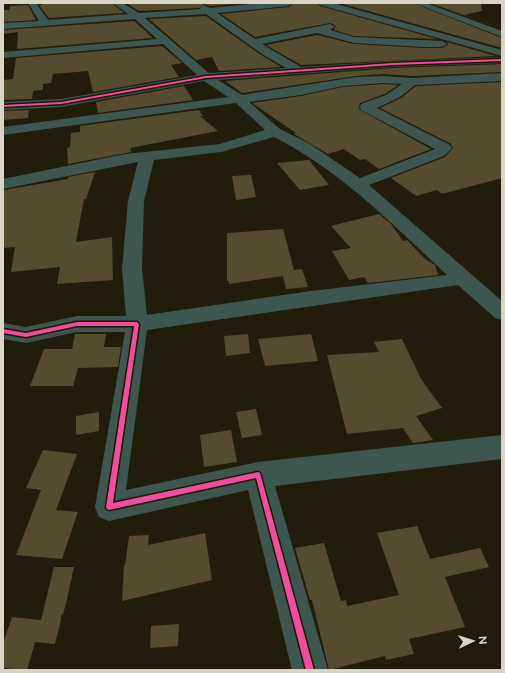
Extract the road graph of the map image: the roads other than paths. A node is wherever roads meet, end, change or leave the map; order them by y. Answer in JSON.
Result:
{"nodes":[{"id":1,"x":32,"y":3,"type":"edge"},
{"id":2,"x":117,"y":3,"type":"edge"},
{"id":3,"x":196,"y":3,"type":"edge"},
{"id":4,"x":288,"y":3,"type":"edge"},
{"id":5,"x":323,"y":3,"type":"edge"},
{"id":6,"x":418,"y":3,"type":"edge"},
{"id":7,"x":210,"y":11,"type":"junction"},
{"id":8,"x":377,"y":15,"type":"junction"},
{"id":9,"x":137,"y":16,"type":"junction"},
{"id":10,"x":44,"y":23,"type":"junction"},
{"id":11,"x":352,"y":23,"type":"dead end"},
{"id":12,"x":3,"y":26,"type":"edge"},
{"id":13,"x":337,"y":26,"type":"dead end"},
{"id":14,"x":315,"y":30,"type":"junction"},
{"id":15,"x":502,"y":34,"type":"edge"},
{"id":16,"x":165,"y":40,"type":"junction"},
{"id":17,"x":253,"y":43,"type":"junction"},
{"id":18,"x":466,"y":43,"type":"junction"},
{"id":19,"x":502,"y":53,"type":"edge"},
{"id":20,"x":3,"y":55,"type":"edge"},
{"id":21,"x":502,"y":60,"type":"edge"},
{"id":22,"x":300,"y":71,"type":"junction"},
{"id":23,"x":206,"y":77,"type":"junction"},
{"id":24,"x":502,"y":78,"type":"edge"},
{"id":25,"x":412,"y":82,"type":"junction"},
{"id":26,"x":239,"y":99,"type":"junction"},
{"id":27,"x":3,"y":106,"type":"edge"},
{"id":28,"x":3,"y":131,"type":"edge"},
{"id":29,"x":275,"y":132,"type":"junction"},
{"id":30,"x":147,"y":157,"type":"junction"},
{"id":31,"x":3,"y":184,"type":"edge"},
{"id":32,"x":358,"y":184,"type":"junction"},
{"id":33,"x":462,"y":276,"type":"junction"},
{"id":34,"x":502,"y":313,"type":"edge"},
{"id":35,"x":137,"y":324,"type":"junction"},
{"id":36,"x":3,"y":331,"type":"edge"},
{"id":37,"x":502,"y":447,"type":"edge"},
{"id":38,"x":258,"y":474,"type":"junction"},
{"id":39,"x":310,"y":670,"type":"edge"}],
"edges":[{"from":1,"to":10,"type":"street"},
{"from":2,"to":9,"type":"street"},
{"from":3,"to":7,"type":"street"},
{"from":4,"to":7,"type":"street"},
{"from":5,"to":8,"type":"street"},
{"from":6,"to":15,"type":"street"},
{"from":7,"to":9,"type":"street"},
{"from":7,"to":17,"type":"street"},
{"from":8,"to":11,"type":"street"},
{"from":8,"to":18,"type":"street"},
{"from":9,"to":10,"type":"street"},
{"from":9,"to":16,"type":"street"},
{"from":10,"to":12,"type":"street"},
{"from":13,"to":14,"type":"street"},
{"from":14,"to":17,"type":"street"},
{"from":14,"to":18,"type":"street"},
{"from":16,"to":20,"type":"street"},
{"from":16,"to":23,"type":"street"},
{"from":17,"to":22,"type":"street"},
{"from":18,"to":19,"type":"street"},
{"from":21,"to":22,"type":"street"},
{"from":22,"to":23,"type":"street"},
{"from":23,"to":26,"type":"street"},
{"from":23,"to":27,"type":"street"},
{"from":24,"to":25,"type":"street"},
{"from":25,"to":26,"type":"street"},
{"from":25,"to":32,"type":"street"},
{"from":26,"to":28,"type":"street"},
{"from":26,"to":29,"type":"street"},
{"from":29,"to":30,"type":"street"},
{"from":29,"to":32,"type":"street"},
{"from":30,"to":31,"type":"street"},
{"from":30,"to":35,"type":"street"},
{"from":32,"to":33,"type":"street"},
{"from":33,"to":34,"type":"street"},
{"from":33,"to":35,"type":"street"},
{"from":35,"to":36,"type":"street"},
{"from":35,"to":38,"type":"street"},
{"from":37,"to":38,"type":"street"},
{"from":38,"to":39,"type":"street"}]}
